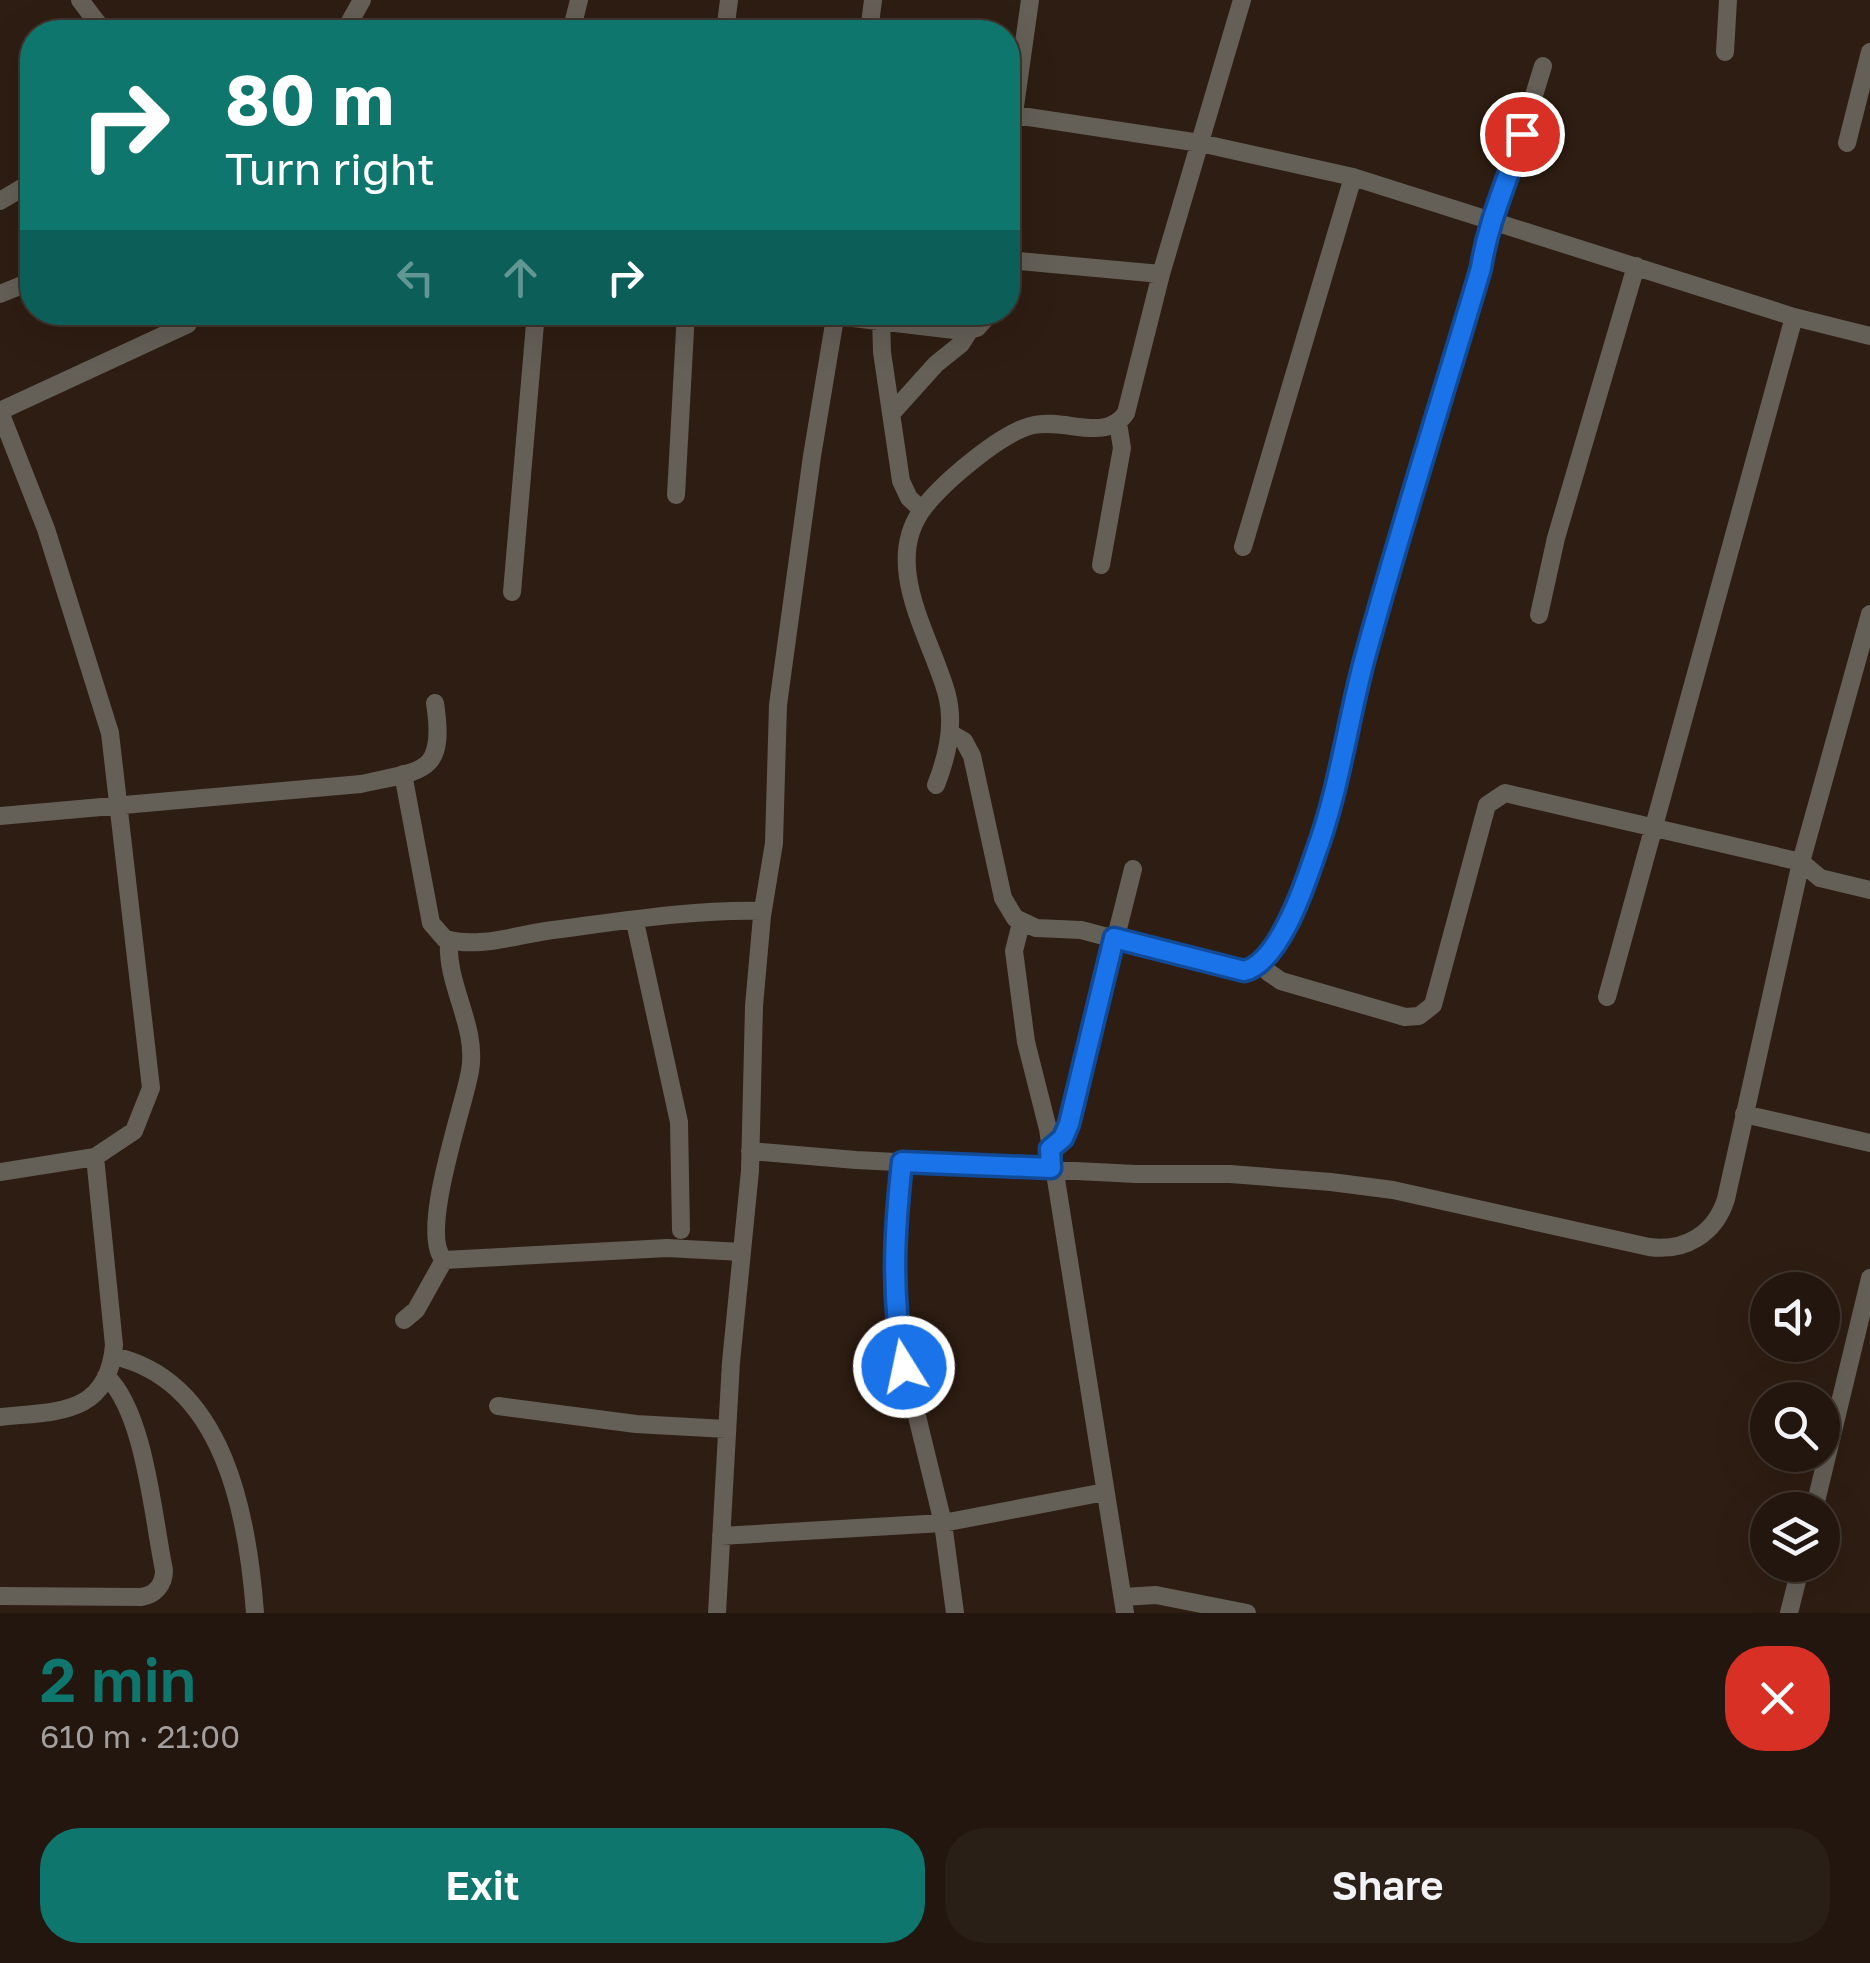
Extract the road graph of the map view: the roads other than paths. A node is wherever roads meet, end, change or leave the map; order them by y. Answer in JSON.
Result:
{"nodes":[{"id":1,"x":80,"y":0,"type":"edge"},
{"id":2,"x":1030,"y":0,"type":"edge"},
{"id":3,"x":1242,"y":0,"type":"edge"},
{"id":4,"x":1728,"y":0,"type":"edge"},
{"id":5,"x":95,"y":20,"type":"edge"},
{"id":6,"x":1725,"y":52,"type":"dead end"},
{"id":7,"x":1870,"y":52,"type":"edge"},
{"id":8,"x":1020,"y":57,"type":"edge"},
{"id":9,"x":1543,"y":66,"type":"dead end"},
{"id":10,"x":1020,"y":116,"type":"edge"},
{"id":11,"x":1200,"y":143,"type":"junction"},
{"id":12,"x":1847,"y":144,"type":"dead end"},
{"id":13,"x":1353,"y":178,"type":"junction"},
{"id":14,"x":1488,"y":221,"type":"junction"},
{"id":15,"x":1020,"y":261,"type":"edge"},
{"id":16,"x":1636,"y":266,"type":"junction"},
{"id":17,"x":1161,"y":274,"type":"junction"},
{"id":18,"x":1794,"y":317,"type":"junction"},
{"id":19,"x":186,"y":325,"type":"edge"},
{"id":20,"x":535,"y":325,"type":"edge"},
{"id":21,"x":685,"y":325,"type":"edge"},
{"id":22,"x":834,"y":325,"type":"edge"},
{"id":23,"x":882,"y":325,"type":"edge"},
{"id":24,"x":933,"y":325,"type":"edge"},
{"id":25,"x":979,"y":325,"type":"edge"},
{"id":26,"x":970,"y":330,"type":"junction"},
{"id":27,"x":1870,"y":336,"type":"edge"},
{"id":28,"x":0,"y":411,"type":"edge"},
{"id":29,"x":891,"y":414,"type":"junction"},
{"id":30,"x":1118,"y":423,"type":"junction"},
{"id":31,"x":676,"y":496,"type":"dead end"},
{"id":32,"x":922,"y":510,"type":"junction"},
{"id":33,"x":1243,"y":547,"type":"dead end"},
{"id":34,"x":1101,"y":566,"type":"dead end"},
{"id":35,"x":512,"y":592,"type":"dead end"},
{"id":36,"x":1870,"y":614,"type":"edge"},
{"id":37,"x":1539,"y":615,"type":"dead end"},
{"id":38,"x":436,"y":703,"type":"dead end"},
{"id":39,"x":950,"y":733,"type":"junction"},
{"id":40,"x":400,"y":775,"type":"junction"},
{"id":41,"x":936,"y":785,"type":"dead end"},
{"id":42,"x":121,"y":807,"type":"junction"},
{"id":43,"x":0,"y":816,"type":"edge"},
{"id":44,"x":1654,"y":826,"type":"junction"},
{"id":45,"x":1802,"y":862,"type":"junction"},
{"id":46,"x":1132,"y":869,"type":"dead end"},
{"id":47,"x":1870,"y":890,"type":"edge"},
{"id":48,"x":763,"y":910,"type":"junction"},
{"id":49,"x":635,"y":922,"type":"junction"},
{"id":50,"x":1021,"y":922,"type":"junction"},
{"id":51,"x":1114,"y":938,"type":"junction"},
{"id":52,"x":450,"y":941,"type":"junction"},
{"id":53,"x":1263,"y":963,"type":"junction"},
{"id":54,"x":1607,"y":997,"type":"dead end"},
{"id":55,"x":1744,"y":1114,"type":"junction"},
{"id":56,"x":1870,"y":1142,"type":"edge"},
{"id":57,"x":1050,"y":1149,"type":"junction"},
{"id":58,"x":750,"y":1151,"type":"junction"},
{"id":59,"x":95,"y":1157,"type":"junction"},
{"id":60,"x":902,"y":1162,"type":"junction"},
{"id":61,"x":1051,"y":1168,"type":"junction"},
{"id":62,"x":0,"y":1172,"type":"edge"},
{"id":63,"x":682,"y":1230,"type":"dead end"},
{"id":64,"x":742,"y":1252,"type":"junction"},
{"id":65,"x":444,"y":1260,"type":"junction"},
{"id":66,"x":1870,"y":1278,"type":"edge"},
{"id":67,"x":404,"y":1320,"type":"dead end"},
{"id":68,"x":113,"y":1356,"type":"junction"},
{"id":69,"x":106,"y":1376,"type":"junction"},
{"id":70,"x":498,"y":1406,"type":"dead end"},
{"id":71,"x":0,"y":1417,"type":"edge"},
{"id":72,"x":726,"y":1429,"type":"junction"},
{"id":73,"x":1105,"y":1492,"type":"junction"},
{"id":74,"x":1818,"y":1492,"type":"edge"},
{"id":75,"x":943,"y":1522,"type":"junction"},
{"id":76,"x":721,"y":1536,"type":"junction"},
{"id":77,"x":1796,"y":1582,"type":"edge"},
{"id":78,"x":0,"y":1596,"type":"edge"},
{"id":79,"x":1124,"y":1605,"type":"edge"},
{"id":80,"x":255,"y":1613,"type":"edge"},
{"id":81,"x":716,"y":1613,"type":"edge"},
{"id":82,"x":955,"y":1613,"type":"edge"},
{"id":83,"x":1246,"y":1613,"type":"edge"},
{"id":84,"x":1789,"y":1613,"type":"edge"}],
"edges":[{"from":1,"to":5,"type":"street"},
{"from":2,"to":8,"type":"street"},
{"from":3,"to":11,"type":"street"},
{"from":4,"to":6,"type":"street"},
{"from":7,"to":12,"type":"street"},
{"from":9,"to":14,"type":"street"},
{"from":10,"to":11,"type":"street"},
{"from":11,"to":13,"type":"street"},
{"from":11,"to":17,"type":"street"},
{"from":13,"to":14,"type":"street"},
{"from":13,"to":33,"type":"street"},
{"from":14,"to":16,"type":"street"},
{"from":14,"to":53,"type":"street"},
{"from":15,"to":17,"type":"street"},
{"from":16,"to":18,"type":"street"},
{"from":16,"to":37,"type":"street"},
{"from":17,"to":30,"type":"street"},
{"from":18,"to":27,"type":"street"},
{"from":18,"to":44,"type":"street"},
{"from":19,"to":28,"type":"street"},
{"from":20,"to":35,"type":"street"},
{"from":21,"to":31,"type":"street"},
{"from":22,"to":48,"type":"street"},
{"from":23,"to":29,"type":"street"},
{"from":24,"to":26,"type":"street"},
{"from":25,"to":26,"type":"street"},
{"from":26,"to":29,"type":"street"},
{"from":28,"to":42,"type":"street"},
{"from":29,"to":32,"type":"street"},
{"from":30,"to":32,"type":"street"},
{"from":30,"to":34,"type":"street"},
{"from":32,"to":39,"type":"street"},
{"from":36,"to":45,"type":"street"},
{"from":38,"to":40,"type":"street"},
{"from":39,"to":41,"type":"street"},
{"from":39,"to":50,"type":"street"},
{"from":40,"to":42,"type":"street"},
{"from":40,"to":52,"type":"street"},
{"from":42,"to":43,"type":"street"},
{"from":42,"to":59,"type":"street"},
{"from":44,"to":45,"type":"street"},
{"from":44,"to":53,"type":"street"},
{"from":44,"to":54,"type":"street"},
{"from":45,"to":47,"type":"street"},
{"from":45,"to":55,"type":"street"},
{"from":46,"to":51,"type":"street"},
{"from":48,"to":49,"type":"street"},
{"from":48,"to":58,"type":"street"},
{"from":49,"to":52,"type":"street"},
{"from":49,"to":63,"type":"street"},
{"from":50,"to":51,"type":"street"},
{"from":50,"to":57,"type":"street"},
{"from":51,"to":53,"type":"street"},
{"from":51,"to":57,"type":"street"},
{"from":52,"to":65,"type":"street"},
{"from":55,"to":56,"type":"street"},
{"from":55,"to":61,"type":"street"},
{"from":57,"to":61,"type":"street"},
{"from":58,"to":60,"type":"street"},
{"from":58,"to":64,"type":"street"},
{"from":59,"to":62,"type":"street"},
{"from":59,"to":68,"type":"street"},
{"from":60,"to":61,"type":"street"},
{"from":60,"to":75,"type":"street"},
{"from":61,"to":73,"type":"street"},
{"from":64,"to":65,"type":"street"},
{"from":64,"to":72,"type":"street"},
{"from":65,"to":67,"type":"street"},
{"from":66,"to":74,"type":"street"},
{"from":68,"to":69,"type":"street"},
{"from":68,"to":80,"type":"street"},
{"from":69,"to":71,"type":"street"},
{"from":69,"to":78,"type":"street"},
{"from":70,"to":72,"type":"street"},
{"from":72,"to":76,"type":"street"},
{"from":73,"to":75,"type":"street"},
{"from":73,"to":79,"type":"street"},
{"from":75,"to":76,"type":"street"},
{"from":75,"to":82,"type":"street"},
{"from":76,"to":81,"type":"street"},
{"from":77,"to":84,"type":"street"},
{"from":79,"to":83,"type":"street"}]}
